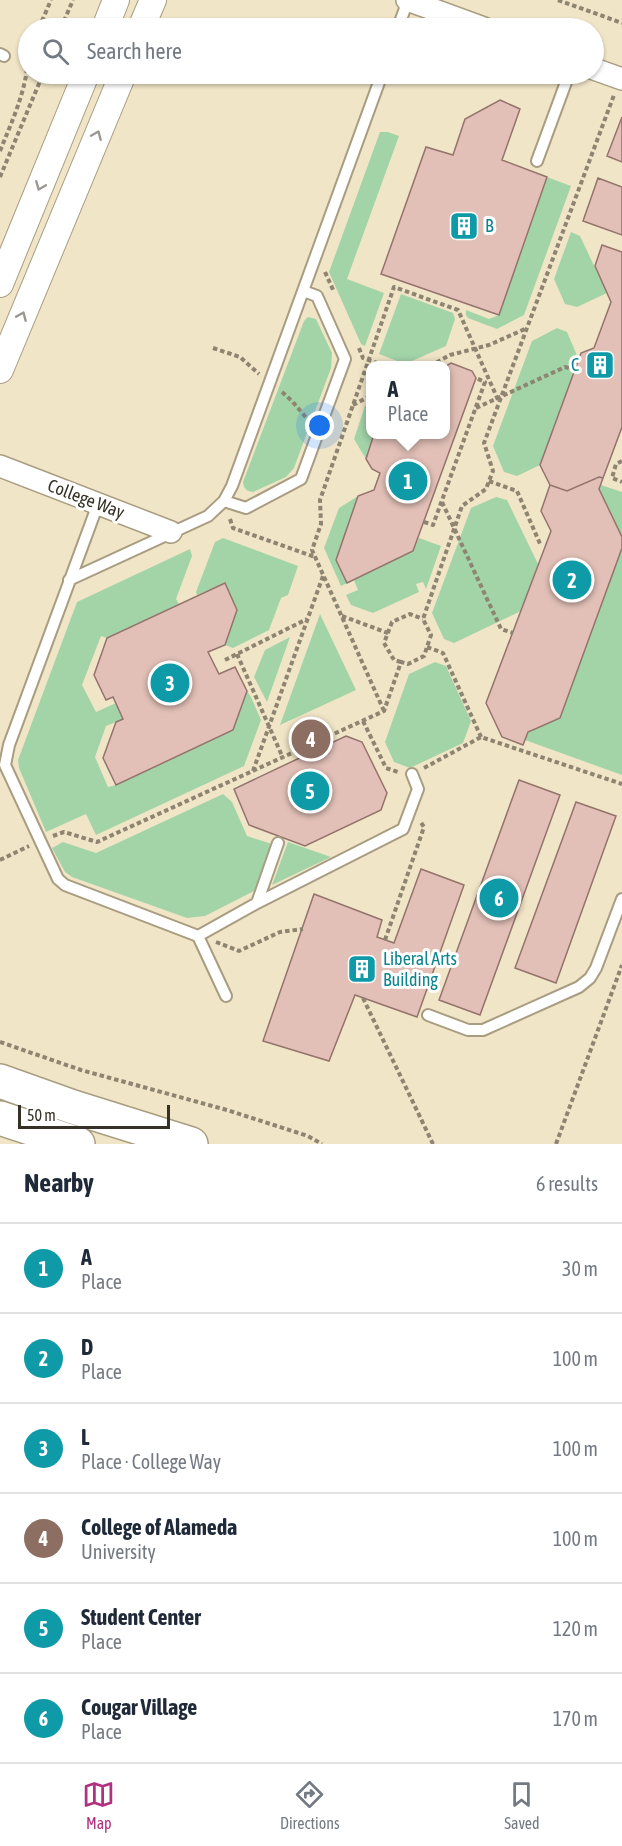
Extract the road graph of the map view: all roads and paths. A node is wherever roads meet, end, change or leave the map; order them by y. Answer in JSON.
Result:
{"nodes":[{"id":1,"x":51,"y":0,"type":"edge"},
{"id":2,"x":73,"y":0,"type":"edge"},
{"id":3,"x":116,"y":0,"type":"edge"},
{"id":4,"x":153,"y":0,"type":"edge"},
{"id":5,"x":408,"y":0,"type":"edge"},
{"id":6,"x":558,"y":0,"type":"edge"},
{"id":7,"x":43,"y":18,"type":"edge"},
{"id":8,"x":66,"y":18,"type":"edge"},
{"id":9,"x":109,"y":18,"type":"edge"},
{"id":10,"x":145,"y":18,"type":"edge"},
{"id":11,"x":402,"y":18,"type":"edge"},
{"id":12,"x":457,"y":18,"type":"edge"},
{"id":13,"x":622,"y":23,"type":"edge"},
{"id":14,"x":604,"y":73,"type":"edge"},
{"id":15,"x":621,"y":79,"type":"edge"},
{"id":16,"x":26,"y":84,"type":"edge"},
{"id":17,"x":39,"y":84,"type":"edge"},
{"id":18,"x":82,"y":84,"type":"edge"},
{"id":19,"x":119,"y":84,"type":"edge"},
{"id":20,"x":378,"y":84,"type":"edge"},
{"id":21,"x":566,"y":84,"type":"edge"},
{"id":22,"x":0,"y":151,"type":"edge"},
{"id":23,"x":537,"y":161,"type":"dead end"},
{"id":24,"x":0,"y":177,"type":"edge"},
{"id":25,"x":325,"y":272,"type":"dead end"},
{"id":26,"x":0,"y":284,"type":"edge"},
{"id":27,"x":303,"y":291,"type":"junction"},
{"id":28,"x":335,"y":293,"type":"dead end"},
{"id":29,"x":526,"y":329,"type":"junction"},
{"id":30,"x":358,"y":347,"type":"dead end"},
{"id":31,"x":475,"y":349,"type":"junction"},
{"id":32,"x":369,"y":360,"type":"junction"},
{"id":33,"x":372,"y":361,"type":"edge"},
{"id":34,"x":439,"y":361,"type":"edge"},
{"id":35,"x":366,"y":368,"type":"edge"},
{"id":36,"x":0,"y":370,"type":"edge"},
{"id":37,"x":575,"y":370,"type":"dead end"},
{"id":38,"x":476,"y":378,"type":"dead end"},
{"id":39,"x":366,"y":398,"type":"edge"},
{"id":40,"x":499,"y":403,"type":"junction"},
{"id":41,"x":353,"y":405,"type":"junction"},
{"id":42,"x":476,"y":408,"type":"junction"},
{"id":43,"x":622,"y":462,"type":"edge"},
{"id":44,"x":0,"y":466,"type":"edge"},
{"id":45,"x":489,"y":481,"type":"junction"},
{"id":46,"x":622,"y":482,"type":"edge"},
{"id":47,"x":224,"y":501,"type":"junction"},
{"id":48,"x":442,"y":502,"type":"junction"},
{"id":49,"x":98,"y":504,"type":"junction"},
{"id":50,"x":424,"y":522,"type":"dead end"},
{"id":51,"x":171,"y":532,"type":"junction"},
{"id":52,"x":541,"y":546,"type":"dead end"},
{"id":53,"x":315,"y":557,"type":"junction"},
{"id":54,"x":323,"y":576,"type":"junction"},
{"id":55,"x":69,"y":580,"type":"junction"},
{"id":56,"x":342,"y":616,"type":"junction"},
{"id":57,"x":308,"y":619,"type":"junction"},
{"id":58,"x":423,"y":619,"type":"junction"},
{"id":59,"x":388,"y":633,"type":"junction"},
{"id":60,"x":513,"y":633,"type":"dead end"},
{"id":61,"x":427,"y":647,"type":"junction"},
{"id":62,"x":237,"y":654,"type":"junction"},
{"id":63,"x":225,"y":660,"type":"dead end"},
{"id":64,"x":401,"y":662,"type":"junction"},
{"id":65,"x":384,"y":711,"type":"junction"},
{"id":66,"x":363,"y":721,"type":"junction"},
{"id":67,"x":269,"y":727,"type":"junction"},
{"id":68,"x":481,"y":737,"type":"junction"},
{"id":69,"x":284,"y":758,"type":"junction"},
{"id":70,"x":253,"y":771,"type":"junction"},
{"id":71,"x":412,"y":774,"type":"junction"},
{"id":72,"x":622,"y":784,"type":"edge"},
{"id":73,"x":411,"y":808,"type":"junction"},
{"id":74,"x":40,"y":841,"type":"junction"},
{"id":75,"x":278,"y":843,"type":"dead end"},
{"id":76,"x":0,"y":860,"type":"edge"},
{"id":77,"x":622,"y":899,"type":"edge"},
{"id":78,"x":257,"y":903,"type":"junction"},
{"id":79,"x":303,"y":929,"type":"dead end"},
{"id":80,"x":198,"y":936,"type":"junction"},
{"id":81,"x":385,"y":940,"type":"dead end"},
{"id":82,"x":622,"y":965,"type":"edge"},
{"id":83,"x":226,"y":996,"type":"dead end"},
{"id":84,"x":363,"y":998,"type":"dead end"},
{"id":85,"x":428,"y":1015,"type":"dead end"},
{"id":86,"x":0,"y":1042,"type":"edge"},
{"id":87,"x":0,"y":1081,"type":"edge"},
{"id":88,"x":0,"y":1118,"type":"edge"},
{"id":89,"x":78,"y":1144,"type":"edge"},
{"id":90,"x":191,"y":1144,"type":"edge"},
{"id":91,"x":322,"y":1144,"type":"edge"},
{"id":92,"x":433,"y":1144,"type":"edge"},
{"id":93,"x":556,"y":1144,"type":"edge"}],
"edges":[{"from":1,"to":7,"type":"path"},
{"from":2,"to":8,"type":"path"},
{"from":3,"to":9,"type":"street"},
{"from":4,"to":10,"type":"street"},
{"from":5,"to":11,"type":"lane"},
{"from":5,"to":12,"type":"street"},
{"from":6,"to":13,"type":"path"},
{"from":14,"to":15,"type":"street"},
{"from":15,"to":29,"type":"path"},
{"from":16,"to":22,"type":"path"},
{"from":17,"to":24,"type":"path"},
{"from":18,"to":26,"type":"street","one_way":true},
{"from":36,"to":19,"type":"street","one_way":true},
{"from":20,"to":27,"type":"lane"},
{"from":21,"to":23,"type":"lane"},
{"from":25,"to":28,"type":"path"},
{"from":27,"to":47,"type":"lane"},
{"from":27,"to":47,"type":"lane"},
{"from":29,"to":31,"type":"path"},
{"from":29,"to":40,"type":"path"},
{"from":30,"to":32,"type":"path"},
{"from":31,"to":32,"type":"path"},
{"from":31,"to":34,"type":"path"},
{"from":31,"to":40,"type":"path"},
{"from":32,"to":33,"type":"path"},
{"from":35,"to":41,"type":"path"},
{"from":37,"to":42,"type":"path","bridge":true},
{"from":38,"to":42,"type":"path"},
{"from":39,"to":41,"type":"path"},
{"from":40,"to":45,"type":"path"},
{"from":41,"to":53,"type":"path"},
{"from":42,"to":48,"type":"path"},
{"from":43,"to":46,"type":"path"},
{"from":44,"to":49,"type":"street","name":"College Way"},
{"from":45,"to":52,"type":"path"},
{"from":45,"to":58,"type":"path"},
{"from":47,"to":51,"type":"lane"},
{"from":47,"to":53,"type":"path"},
{"from":48,"to":50,"type":"path"},
{"from":48,"to":60,"type":"path","bridge":true},
{"from":49,"to":51,"type":"street","name":"College Way"},
{"from":49,"to":55,"type":"lane"},
{"from":51,"to":55,"type":"lane"},
{"from":53,"to":54,"type":"path"},
{"from":54,"to":56,"type":"path"},
{"from":54,"to":57,"type":"path"},
{"from":55,"to":74,"type":"lane"},
{"from":56,"to":59,"type":"path"},
{"from":56,"to":65,"type":"path"},
{"from":57,"to":62,"type":"path"},
{"from":57,"to":67,"type":"path"},
{"from":58,"to":59,"type":"path"},
{"from":58,"to":61,"type":"path"},
{"from":59,"to":64,"type":"path"},
{"from":61,"to":64,"type":"path"},
{"from":61,"to":68,"type":"path"},
{"from":62,"to":63,"type":"path"},
{"from":62,"to":67,"type":"path"},
{"from":64,"to":65,"type":"path"},
{"from":65,"to":66,"type":"path"},
{"from":66,"to":69,"type":"path"},
{"from":66,"to":71,"type":"path"},
{"from":67,"to":69,"type":"path"},
{"from":67,"to":70,"type":"path"},
{"from":68,"to":71,"type":"path"},
{"from":68,"to":72,"type":"path"},
{"from":69,"to":70,"type":"path"},
{"from":70,"to":74,"type":"path"},
{"from":71,"to":73,"type":"lane"},
{"from":73,"to":78,"type":"lane"},
{"from":73,"to":81,"type":"path"},
{"from":74,"to":76,"type":"path"},
{"from":74,"to":80,"type":"lane"},
{"from":75,"to":78,"type":"lane"},
{"from":77,"to":85,"type":"lane"},
{"from":78,"to":80,"type":"lane"},
{"from":79,"to":80,"type":"path"},
{"from":80,"to":83,"type":"lane"},
{"from":82,"to":93,"type":"path"},
{"from":84,"to":92,"type":"path"},
{"from":86,"to":91,"type":"path"},
{"from":87,"to":90,"type":"main road"},
{"from":88,"to":89,"type":"main road"}]}
